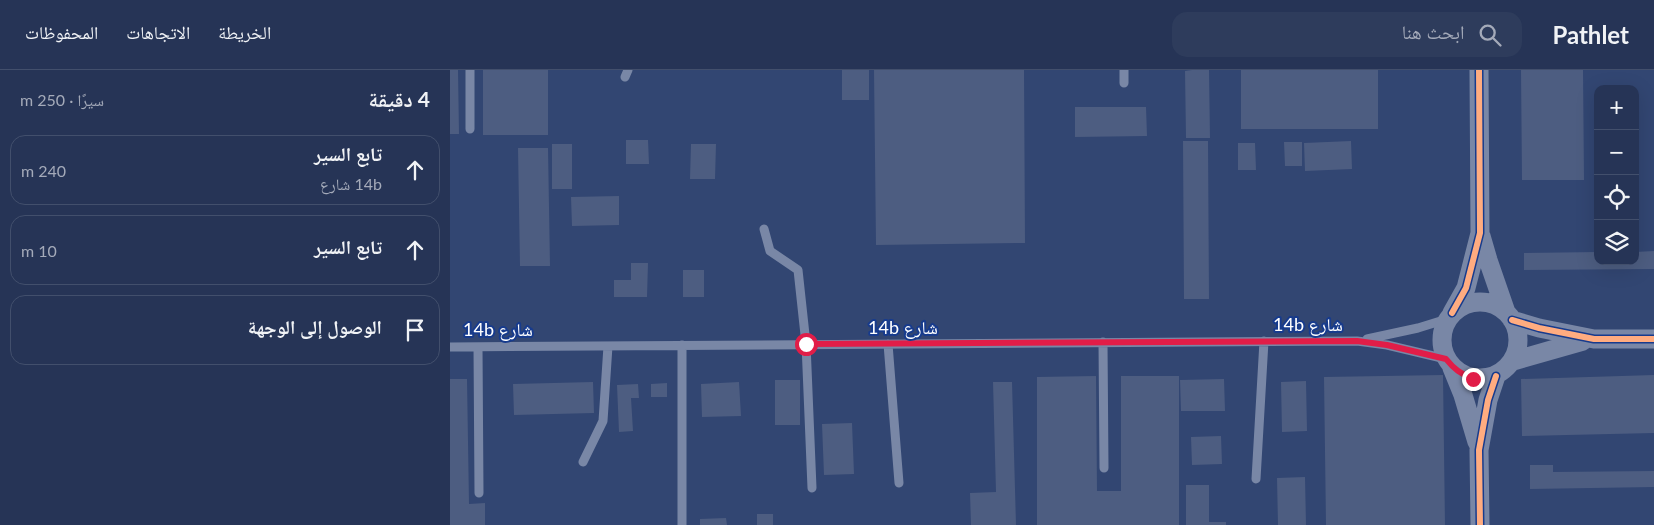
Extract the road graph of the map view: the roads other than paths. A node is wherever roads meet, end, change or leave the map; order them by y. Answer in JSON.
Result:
{"nodes":[{"id":1,"x":470,"y":70,"type":"edge"},
{"id":2,"x":1124,"y":70,"type":"edge"},
{"id":3,"x":1479,"y":70,"type":"edge"},
{"id":4,"x":1124,"y":83,"type":"dead end"},
{"id":5,"x":470,"y":129,"type":"dead end"},
{"id":6,"x":764,"y":229,"type":"dead end"},
{"id":7,"x":1480,"y":233,"type":"junction"},
{"id":8,"x":1450,"y":316,"type":"junction"},
{"id":9,"x":1509,"y":316,"type":"junction"},
{"id":10,"x":1594,"y":339,"type":"junction"},
{"id":11,"x":1654,"y":339,"type":"edge"},
{"id":12,"x":1264,"y":341,"type":"junction"},
{"id":13,"x":1357,"y":341,"type":"junction"},
{"id":14,"x":1104,"y":342,"type":"junction"},
{"id":15,"x":806,"y":344,"type":"junction"},
{"id":16,"x":888,"y":344,"type":"junction"},
{"id":17,"x":682,"y":345,"type":"junction"},
{"id":18,"x":608,"y":346,"type":"junction"},
{"id":19,"x":450,"y":347,"type":"edge"},
{"id":20,"x":478,"y":347,"type":"junction"},
{"id":21,"x":1513,"y":361,"type":"junction"},
{"id":22,"x":1449,"y":363,"type":"junction"},
{"id":23,"x":1496,"y":376,"type":"junction"},
{"id":24,"x":1479,"y":450,"type":"junction"},
{"id":25,"x":583,"y":462,"type":"dead end"},
{"id":26,"x":1104,"y":468,"type":"dead end"},
{"id":27,"x":1256,"y":479,"type":"dead end"},
{"id":28,"x":899,"y":483,"type":"dead end"},
{"id":29,"x":812,"y":488,"type":"dead end"},
{"id":30,"x":479,"y":493,"type":"dead end"},
{"id":31,"x":682,"y":525,"type":"edge"},
{"id":32,"x":1480,"y":525,"type":"edge"}],
"edges":[{"from":1,"to":5,"type":"lane"},
{"from":2,"to":4,"type":"lane"},
{"from":3,"to":7,"type":"street"},
{"from":6,"to":15,"type":"lane"},
{"from":7,"to":8,"type":"street"},
{"from":7,"to":9,"type":"street"},
{"from":8,"to":9,"type":"street"},
{"from":8,"to":13,"type":"lane","name":"14b شارع"},
{"from":8,"to":22,"type":"street"},
{"from":9,"to":10,"type":"street"},
{"from":9,"to":21,"type":"street"},
{"from":10,"to":11,"type":"street"},
{"from":10,"to":21,"type":"street"},
{"from":12,"to":13,"type":"lane","name":"14b شارع"},
{"from":12,"to":14,"type":"lane","name":"14b شارع"},
{"from":12,"to":27,"type":"lane"},
{"from":13,"to":22,"type":"lane","name":"14b شارع"},
{"from":14,"to":16,"type":"lane","name":"14b شارع"},
{"from":14,"to":26,"type":"lane"},
{"from":15,"to":16,"type":"lane","name":"14b شارع"},
{"from":15,"to":17,"type":"lane","name":"14b شارع"},
{"from":15,"to":29,"type":"lane"},
{"from":16,"to":28,"type":"lane"},
{"from":17,"to":18,"type":"lane","name":"14b شارع"},
{"from":17,"to":31,"type":"lane"},
{"from":18,"to":20,"type":"lane","name":"14b شارع"},
{"from":18,"to":25,"type":"lane"},
{"from":19,"to":20,"type":"lane","name":"14b شارع"},
{"from":20,"to":30,"type":"lane"},
{"from":21,"to":23,"type":"street"},
{"from":22,"to":23,"type":"street"},
{"from":22,"to":24,"type":"street"},
{"from":23,"to":24,"type":"street"},
{"from":24,"to":32,"type":"street"}]}
